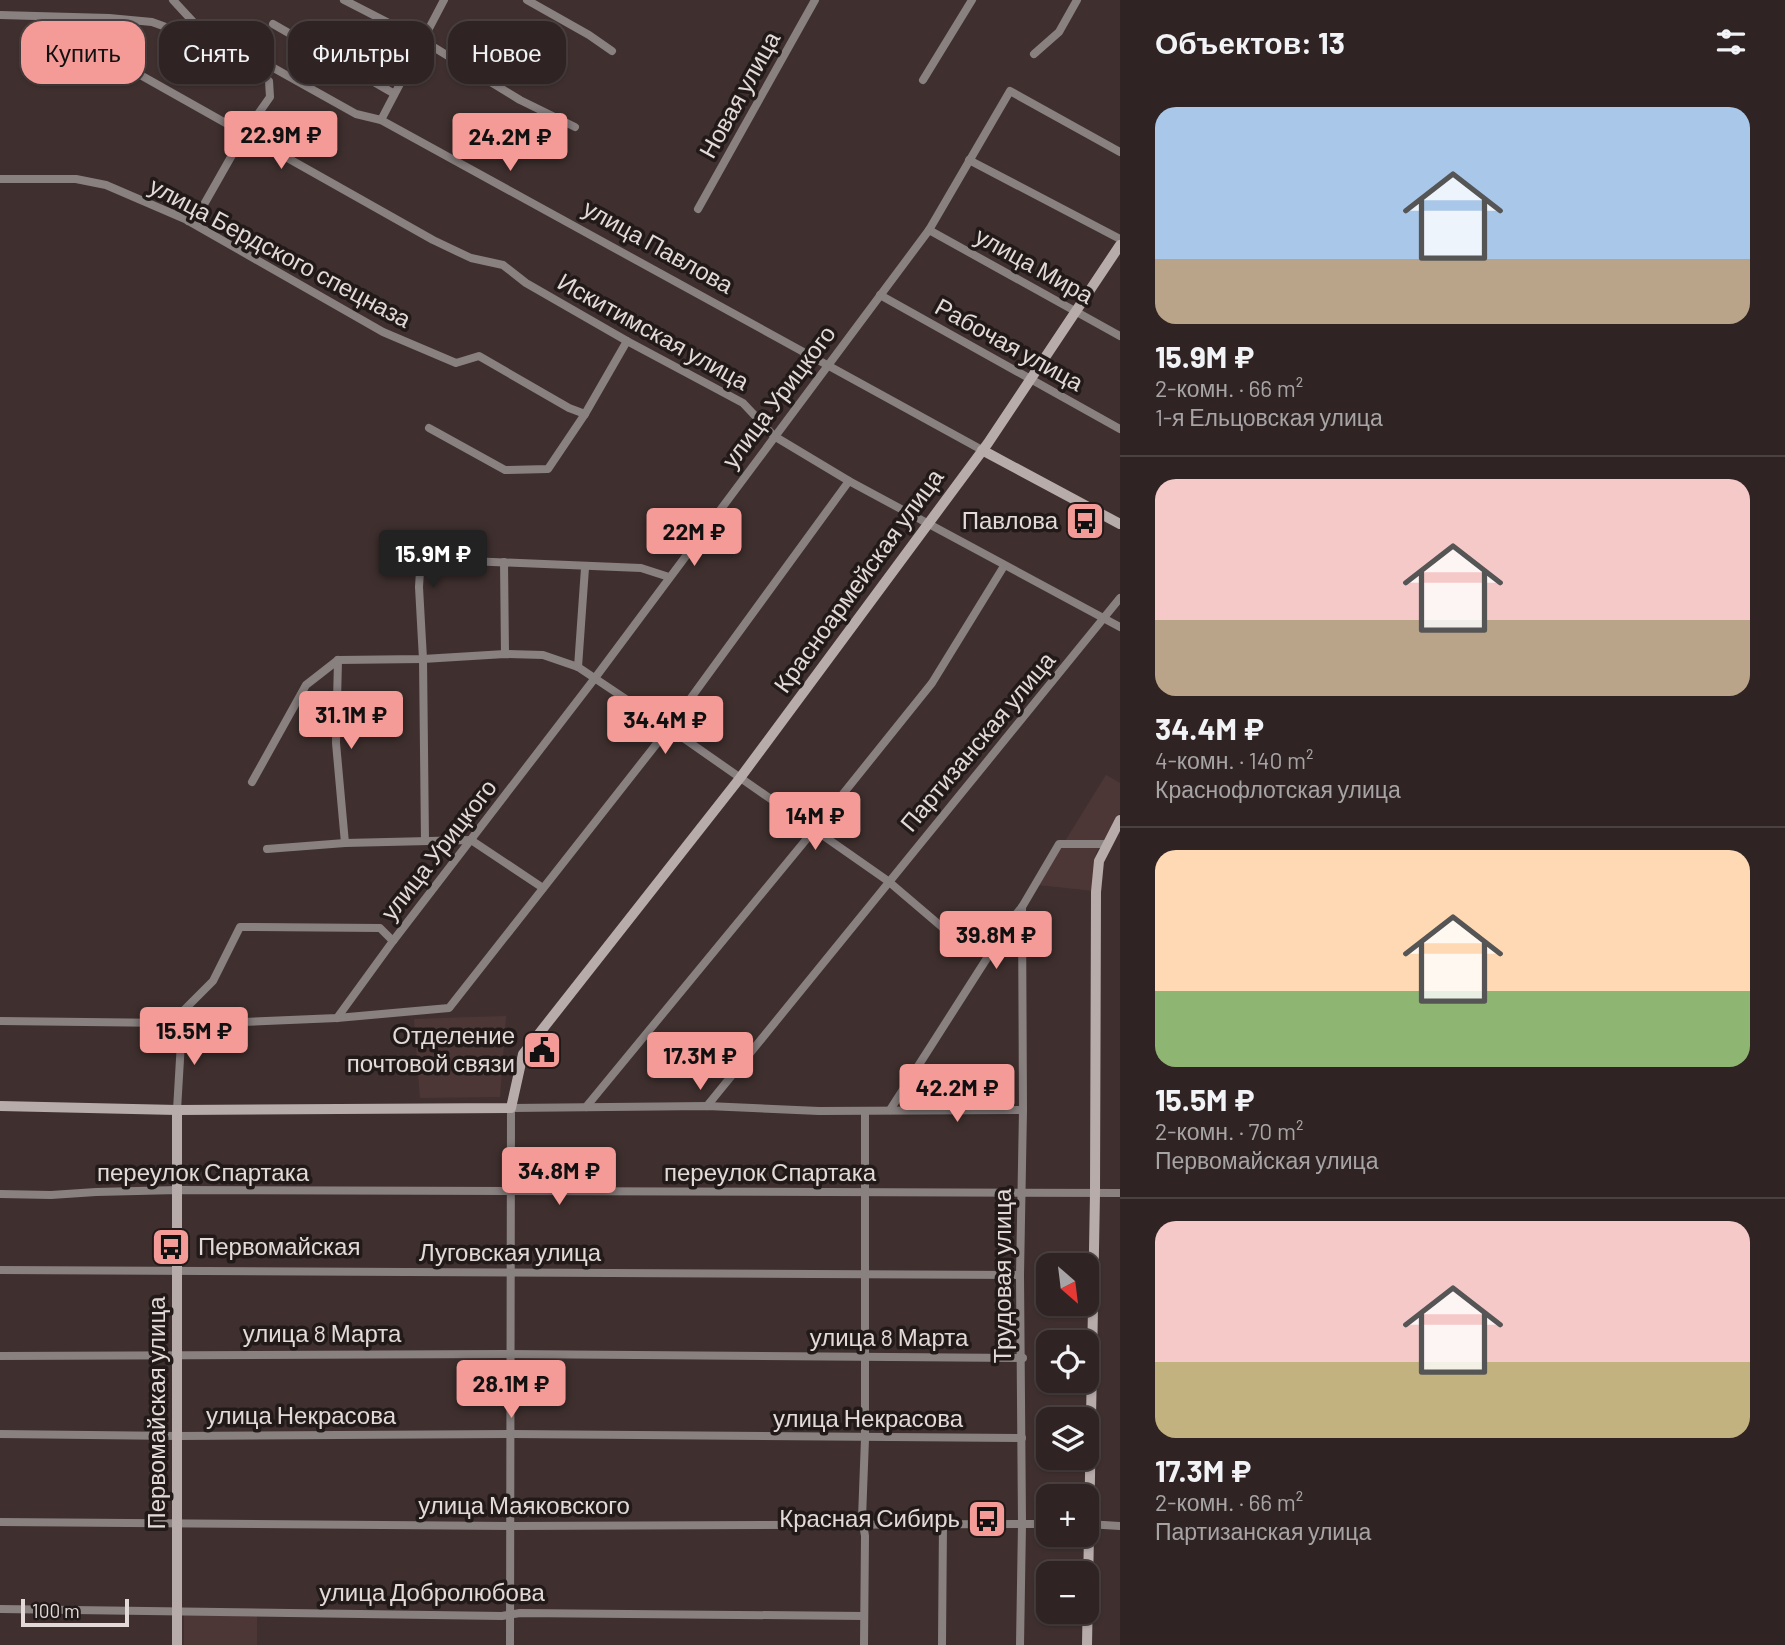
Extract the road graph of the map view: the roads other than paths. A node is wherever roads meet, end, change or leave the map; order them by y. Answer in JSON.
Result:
{"nodes":[{"id":1,"x":173,"y":0,"type":"edge"},
{"id":2,"x":344,"y":0,"type":"edge"},
{"id":3,"x":444,"y":0,"type":"edge"},
{"id":4,"x":527,"y":0,"type":"edge"},
{"id":5,"x":815,"y":0,"type":"edge"},
{"id":6,"x":972,"y":0,"type":"edge"},
{"id":7,"x":1077,"y":0,"type":"edge"},
{"id":8,"x":0,"y":15,"type":"edge"},
{"id":9,"x":192,"y":21,"type":"edge"},
{"id":10,"x":385,"y":21,"type":"edge"},
{"id":11,"x":432,"y":21,"type":"edge"},
{"id":12,"x":159,"y":25,"type":"edge"},
{"id":13,"x":274,"y":25,"type":"edge"},
{"id":14,"x":434,"y":47,"type":"edge"},
{"id":15,"x":612,"y":51,"type":"dead end"},
{"id":16,"x":1034,"y":54,"type":"dead end"},
{"id":17,"x":274,"y":69,"type":"edge"},
{"id":18,"x":145,"y":78,"type":"edge"},
{"id":19,"x":923,"y":80,"type":"dead end"},
{"id":20,"x":269,"y":84,"type":"edge"},
{"id":21,"x":398,"y":84,"type":"edge"},
{"id":22,"x":393,"y":93,"type":"junction"},
{"id":23,"x":381,"y":120,"type":"junction"},
{"id":24,"x":575,"y":127,"type":"dead end"},
{"id":25,"x":244,"y":134,"type":"junction"},
{"id":26,"x":1120,"y":152,"type":"edge"},
{"id":27,"x":969,"y":160,"type":"junction"},
{"id":28,"x":0,"y":179,"type":"edge"},
{"id":29,"x":698,"y":209,"type":"dead end"},
{"id":30,"x":188,"y":221,"type":"junction"},
{"id":31,"x":929,"y":230,"type":"junction"},
{"id":32,"x":1120,"y":239,"type":"edge"},
{"id":33,"x":1120,"y":245,"type":"edge"},
{"id":34,"x":880,"y":295,"type":"junction"},
{"id":35,"x":1077,"y":312,"type":"junction"},
{"id":36,"x":1120,"y":336,"type":"edge"},
{"id":37,"x":627,"y":341,"type":"junction"},
{"id":38,"x":828,"y":366,"type":"junction"},
{"id":39,"x":1031,"y":380,"type":"junction"},
{"id":40,"x":585,"y":414,"type":"junction"},
{"id":41,"x":429,"y":428,"type":"dead end"},
{"id":42,"x":1120,"y":429,"type":"edge"},
{"id":43,"x":774,"y":436,"type":"junction"},
{"id":44,"x":982,"y":450,"type":"junction"},
{"id":45,"x":849,"y":481,"type":"junction"},
{"id":46,"x":927,"y":524,"type":"junction"},
{"id":47,"x":1120,"y":524,"type":"edge"},
{"id":48,"x":504,"y":562,"type":"junction"},
{"id":49,"x":1004,"y":566,"type":"junction"},
{"id":50,"x":585,"y":568,"type":"junction"},
{"id":51,"x":669,"y":577,"type":"junction"},
{"id":52,"x":1120,"y":598,"type":"edge"},
{"id":53,"x":1105,"y":619,"type":"junction"},
{"id":54,"x":1120,"y":627,"type":"edge"},
{"id":55,"x":505,"y":654,"type":"junction"},
{"id":56,"x":423,"y":659,"type":"junction"},
{"id":57,"x":338,"y":660,"type":"junction"},
{"id":58,"x":578,"y":667,"type":"junction"},
{"id":59,"x":595,"y":678,"type":"junction"},
{"id":60,"x":669,"y":728,"type":"junction"},
{"id":61,"x":740,"y":778,"type":"junction"},
{"id":62,"x":252,"y":782,"type":"dead end"},
{"id":63,"x":1120,"y":820,"type":"edge"},
{"id":64,"x":814,"y":830,"type":"junction"},
{"id":65,"x":425,"y":841,"type":"junction"},
{"id":66,"x":471,"y":841,"type":"junction"},
{"id":67,"x":1113,"y":841,"type":"edge"},
{"id":68,"x":345,"y":843,"type":"junction"},
{"id":69,"x":267,"y":849,"type":"dead end"},
{"id":70,"x":888,"y":881,"type":"junction"},
{"id":71,"x":543,"y":888,"type":"junction"},
{"id":72,"x":1023,"y":907,"type":"junction"},
{"id":73,"x":1012,"y":919,"type":"junction"},
{"id":74,"x":393,"y":941,"type":"junction"},
{"id":75,"x":184,"y":1010,"type":"dead end"},
{"id":76,"x":337,"y":1018,"type":"junction"},
{"id":77,"x":0,"y":1021,"type":"edge"},
{"id":78,"x":181,"y":1042,"type":"junction"},
{"id":79,"x":0,"y":1106,"type":"edge"},
{"id":80,"x":707,"y":1106,"type":"junction"},
{"id":81,"x":511,"y":1108,"type":"junction"},
{"id":82,"x":586,"y":1108,"type":"junction"},
{"id":83,"x":177,"y":1110,"type":"junction"},
{"id":84,"x":890,"y":1110,"type":"junction"},
{"id":85,"x":1023,"y":1110,"type":"junction"},
{"id":86,"x":865,"y":1111,"type":"junction"},
{"id":87,"x":178,"y":1191,"type":"junction"},
{"id":88,"x":865,"y":1192,"type":"junction"},
{"id":89,"x":1021,"y":1192,"type":"junction"},
{"id":90,"x":511,"y":1193,"type":"junction"},
{"id":91,"x":1095,"y":1193,"type":"junction"},
{"id":92,"x":1120,"y":1193,"type":"edge"},
{"id":93,"x":0,"y":1194,"type":"edge"},
{"id":94,"x":0,"y":1270,"type":"edge"},
{"id":95,"x":178,"y":1271,"type":"junction"},
{"id":96,"x":511,"y":1273,"type":"junction"},
{"id":97,"x":865,"y":1274,"type":"junction"},
{"id":98,"x":1020,"y":1275,"type":"junction"},
{"id":99,"x":178,"y":1354,"type":"junction"},
{"id":100,"x":511,"y":1354,"type":"junction"},
{"id":101,"x":0,"y":1356,"type":"edge"},
{"id":102,"x":865,"y":1357,"type":"junction"},
{"id":103,"x":1023,"y":1358,"type":"junction"},
{"id":104,"x":0,"y":1434,"type":"edge"},
{"id":105,"x":511,"y":1434,"type":"junction"},
{"id":106,"x":178,"y":1436,"type":"junction"},
{"id":107,"x":1022,"y":1438,"type":"junction"},
{"id":108,"x":865,"y":1439,"type":"junction"},
{"id":109,"x":1089,"y":1484,"type":"edge"},
{"id":110,"x":0,"y":1522,"type":"edge"},
{"id":111,"x":862,"y":1523,"type":"junction"},
{"id":112,"x":943,"y":1523,"type":"junction"},
{"id":113,"x":178,"y":1524,"type":"junction"},
{"id":114,"x":1022,"y":1524,"type":"junction"},
{"id":115,"x":1036,"y":1524,"type":"edge"},
{"id":116,"x":1099,"y":1524,"type":"edge"},
{"id":117,"x":1120,"y":1525,"type":"edge"},
{"id":118,"x":511,"y":1526,"type":"junction"},
{"id":119,"x":1088,"y":1547,"type":"edge"},
{"id":120,"x":0,"y":1609,"type":"edge"},
{"id":121,"x":177,"y":1610,"type":"junction"},
{"id":122,"x":510,"y":1615,"type":"junction"},
{"id":123,"x":864,"y":1616,"type":"junction"},
{"id":124,"x":177,"y":1645,"type":"edge"},
{"id":125,"x":510,"y":1645,"type":"edge"},
{"id":126,"x":864,"y":1645,"type":"edge"},
{"id":127,"x":942,"y":1645,"type":"edge"},
{"id":128,"x":1020,"y":1645,"type":"edge"},
{"id":129,"x":1087,"y":1645,"type":"edge"}],
"edges":[{"from":1,"to":9,"type":"street"},
{"from":2,"to":10,"type":"street"},
{"from":3,"to":11,"type":"street"},
{"from":4,"to":15,"type":"street"},
{"from":5,"to":29,"type":"street","name":"Новая улица"},
{"from":6,"to":19,"type":"street"},
{"from":7,"to":16,"type":"street"},
{"from":8,"to":12,"type":"street","name":"улица Павлова"},
{"from":13,"to":22,"type":"street"},
{"from":14,"to":24,"type":"street"},
{"from":17,"to":23,"type":"street","name":"улица Павлова"},
{"from":18,"to":25,"type":"street","name":"Искитимская улица"},
{"from":20,"to":25,"type":"street"},
{"from":21,"to":22,"type":"street"},
{"from":22,"to":23,"type":"street"},
{"from":23,"to":38,"type":"street","name":"улица Павлова"},
{"from":25,"to":30,"type":"street"},
{"from":25,"to":37,"type":"street","name":"Искитимская улица"},
{"from":26,"to":27,"type":"street","name":"улица Урицкого"},
{"from":27,"to":31,"type":"street","name":"улица Урицкого"},
{"from":27,"to":32,"type":"street"},
{"from":28,"to":30,"type":"street","name":"улица Бердского спецназа"},
{"from":30,"to":40,"type":"street","name":"улица Бердского спецназа"},
{"from":31,"to":34,"type":"street","name":"улица Урицкого"},
{"from":31,"to":35,"type":"street","name":"улица Мира"},
{"from":33,"to":35,"type":"street","name":"Красноармейская улица"},
{"from":34,"to":38,"type":"street","name":"улица Урицкого"},
{"from":34,"to":39,"type":"street","name":"Рабочая улица"},
{"from":35,"to":36,"type":"street","name":"улица Мира"},
{"from":35,"to":39,"type":"street","name":"Красноармейская улица"},
{"from":37,"to":40,"type":"street"},
{"from":37,"to":43,"type":"street","name":"Искитимская улица"},
{"from":38,"to":43,"type":"street","name":"улица Урицкого"},
{"from":38,"to":44,"type":"street","name":"улица Павлова"},
{"from":39,"to":42,"type":"street","name":"Рабочая улица"},
{"from":39,"to":44,"type":"street","name":"Красноармейская улица"},
{"from":40,"to":41,"type":"street"},
{"from":43,"to":45,"type":"street","name":"Искитимская улица"},
{"from":43,"to":51,"type":"street","name":"улица Урицкого"},
{"from":44,"to":46,"type":"street","name":"Красноармейская улица"},
{"from":44,"to":47,"type":"street","name":"улица Павлова"},
{"from":45,"to":46,"type":"street","name":"Искитимская улица"},
{"from":45,"to":60,"type":"street"},
{"from":46,"to":49,"type":"street","name":"Искитимская улица"},
{"from":46,"to":61,"type":"street","name":"Красноармейская улица"},
{"from":48,"to":50,"type":"street"},
{"from":48,"to":55,"type":"street"},
{"from":48,"to":56,"type":"street"},
{"from":49,"to":53,"type":"street","name":"Искитимская улица"},
{"from":49,"to":64,"type":"street"},
{"from":50,"to":51,"type":"street"},
{"from":50,"to":58,"type":"street"},
{"from":51,"to":59,"type":"street","name":"улица Урицкого"},
{"from":52,"to":53,"type":"street","name":"Партизанская улица"},
{"from":53,"to":54,"type":"street","name":"Искитимская улица"},
{"from":53,"to":70,"type":"street","name":"Партизанская улица"},
{"from":55,"to":56,"type":"street"},
{"from":55,"to":58,"type":"street"},
{"from":56,"to":57,"type":"street"},
{"from":56,"to":65,"type":"street"},
{"from":57,"to":62,"type":"street"},
{"from":57,"to":68,"type":"street"},
{"from":58,"to":59,"type":"street"},
{"from":59,"to":60,"type":"street"},
{"from":59,"to":66,"type":"street","name":"улица Урицкого"},
{"from":60,"to":61,"type":"street"},
{"from":60,"to":71,"type":"street"},
{"from":61,"to":64,"type":"street"},
{"from":61,"to":81,"type":"street","name":"Красноармейская улица"},
{"from":63,"to":67,"type":"street"},
{"from":64,"to":70,"type":"street"},
{"from":64,"to":82,"type":"street"},
{"from":65,"to":66,"type":"street"},
{"from":65,"to":68,"type":"street"},
{"from":66,"to":71,"type":"street"},
{"from":66,"to":74,"type":"street","name":"улица Урицкого"},
{"from":67,"to":72,"type":"street"},
{"from":67,"to":91,"type":"street"},
{"from":68,"to":69,"type":"street"},
{"from":70,"to":73,"type":"street"},
{"from":70,"to":80,"type":"street","name":"Партизанская улица"},
{"from":71,"to":76,"type":"street"},
{"from":72,"to":73,"type":"street"},
{"from":72,"to":85,"type":"street","name":"Трудовая улица"},
{"from":73,"to":84,"type":"street"},
{"from":74,"to":75,"type":"street"},
{"from":74,"to":76,"type":"street","name":"улица Урицкого"},
{"from":76,"to":78,"type":"street"},
{"from":77,"to":78,"type":"street"},
{"from":78,"to":83,"type":"street","name":"Первомайская улица"},
{"from":79,"to":83,"type":"street"},
{"from":80,"to":82,"type":"street"},
{"from":80,"to":86,"type":"street"},
{"from":81,"to":82,"type":"street"},
{"from":81,"to":83,"type":"street"},
{"from":81,"to":90,"type":"street"},
{"from":83,"to":87,"type":"street","name":"Первомайская улица"},
{"from":84,"to":85,"type":"street"},
{"from":84,"to":86,"type":"street"},
{"from":85,"to":89,"type":"street","name":"Трудовая улица"},
{"from":86,"to":88,"type":"street"},
{"from":87,"to":90,"type":"street","name":"переулок Спартака"},
{"from":87,"to":93,"type":"street","name":"переулок Спартака"},
{"from":87,"to":95,"type":"street","name":"Первомайская улица"},
{"from":88,"to":89,"type":"street","name":"переулок Спартака"},
{"from":88,"to":90,"type":"street","name":"переулок Спартака"},
{"from":88,"to":97,"type":"street"},
{"from":89,"to":91,"type":"street","name":"переулок Спартака"},
{"from":89,"to":98,"type":"street","name":"Трудовая улица"},
{"from":90,"to":96,"type":"street"},
{"from":91,"to":92,"type":"street","name":"переулок Спартака"},
{"from":91,"to":109,"type":"street"},
{"from":94,"to":95,"type":"street","name":"Луговская улица"},
{"from":95,"to":96,"type":"street","name":"Луговская улица"},
{"from":95,"to":99,"type":"street","name":"Первомайская улица"},
{"from":96,"to":97,"type":"street","name":"Луговская улица"},
{"from":96,"to":100,"type":"street"},
{"from":97,"to":98,"type":"street","name":"Луговская улица"},
{"from":97,"to":102,"type":"street"},
{"from":98,"to":103,"type":"street","name":"Трудовая улица"},
{"from":99,"to":100,"type":"street","name":"улица 8 Марта"},
{"from":99,"to":101,"type":"street","name":"улица 8 Марта"},
{"from":99,"to":106,"type":"street","name":"Первомайская улица"},
{"from":100,"to":102,"type":"street","name":"улица 8 Марта"},
{"from":100,"to":105,"type":"street"},
{"from":102,"to":103,"type":"street","name":"улица 8 Марта"},
{"from":102,"to":108,"type":"street"},
{"from":103,"to":107,"type":"street","name":"Трудовая улица"},
{"from":104,"to":106,"type":"street","name":"улица Некрасова"},
{"from":105,"to":106,"type":"street","name":"улица Некрасова"},
{"from":105,"to":108,"type":"street","name":"улица Некрасова"},
{"from":105,"to":118,"type":"street"},
{"from":106,"to":113,"type":"street","name":"Первомайская улица"},
{"from":107,"to":108,"type":"street","name":"улица Некрасова"},
{"from":107,"to":114,"type":"street","name":"Трудовая улица"},
{"from":108,"to":111,"type":"street"},
{"from":110,"to":113,"type":"street","name":"улица Маяковского"},
{"from":111,"to":112,"type":"street","name":"улица Маяковского"},
{"from":111,"to":118,"type":"street","name":"улица Маяковского"},
{"from":111,"to":123,"type":"street"},
{"from":112,"to":114,"type":"street","name":"улица Маяковского"},
{"from":112,"to":127,"type":"street"},
{"from":113,"to":118,"type":"street","name":"улица Маяковского"},
{"from":113,"to":121,"type":"street","name":"Первомайская улица"},
{"from":114,"to":115,"type":"street","name":"улица Маяковского"},
{"from":114,"to":128,"type":"street","name":"Трудовая улица"},
{"from":116,"to":117,"type":"street"},
{"from":118,"to":122,"type":"street"},
{"from":119,"to":129,"type":"street"},
{"from":120,"to":121,"type":"street","name":"улица Добролюбова"},
{"from":121,"to":122,"type":"street","name":"улица Добролюбова"},
{"from":121,"to":124,"type":"street","name":"Первомайская улица"},
{"from":122,"to":123,"type":"street","name":"улица Добролюбова"},
{"from":122,"to":125,"type":"street"},
{"from":123,"to":126,"type":"street"}]}
